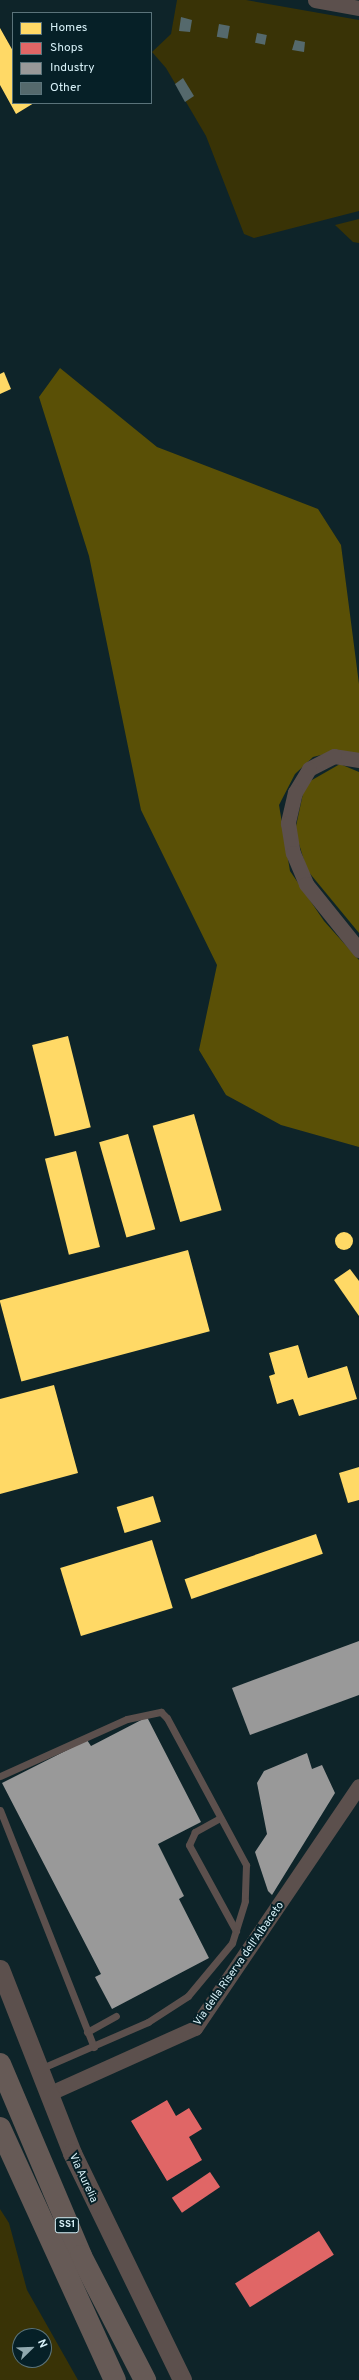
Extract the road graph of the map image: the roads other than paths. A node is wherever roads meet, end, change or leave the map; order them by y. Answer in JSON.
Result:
{"nodes":[{"id":1,"x":315,"y":0,"type":"edge"},
{"id":2,"x":359,"y":8,"type":"edge"},
{"id":3,"x":359,"y":760,"type":"edge"},
{"id":4,"x":359,"y":950,"type":"edge"},
{"id":5,"x":0,"y":1776,"type":"edge"},
{"id":6,"x":359,"y":1786,"type":"edge"},
{"id":7,"x":0,"y":1810,"type":"edge"},
{"id":8,"x":220,"y":1818,"type":"junction"},
{"id":9,"x":236,"y":1931,"type":"junction"},
{"id":10,"x":0,"y":1969,"type":"edge"},
{"id":11,"x":116,"y":2016,"type":"dead end"},
{"id":12,"x":88,"y":2032,"type":"junction"},
{"id":13,"x":94,"y":2047,"type":"junction"},
{"id":14,"x":0,"y":2064,"type":"edge"},
{"id":15,"x":38,"y":2070,"type":"junction"},
{"id":16,"x":48,"y":2094,"type":"junction"},
{"id":17,"x":0,"y":2128,"type":"edge"},
{"id":18,"x":115,"y":2380,"type":"edge"},
{"id":19,"x":145,"y":2380,"type":"edge"},
{"id":20,"x":182,"y":2380,"type":"edge"}],
"edges":[{"from":1,"to":2,"type":"street"},
{"from":3,"to":4,"type":"street"},
{"from":5,"to":8,"type":"lane"},
{"from":6,"to":16,"type":"street","name":"Via della Riserva dell'Albaceto"},
{"from":7,"to":12,"type":"lane"},
{"from":8,"to":9,"type":"lane"},
{"from":8,"to":9,"type":"lane"},
{"from":9,"to":13,"type":"lane"},
{"from":10,"to":15,"type":"street","name":"Via Aurelia"},
{"from":11,"to":12,"type":"lane"},
{"from":12,"to":13,"type":"lane"},
{"from":13,"to":15,"type":"lane"},
{"from":14,"to":19,"type":"highway","number":"SS1"},
{"from":15,"to":16,"type":"street","name":"Via Aurelia"},
{"from":16,"to":20,"type":"street","name":"Via Aurelia"},
{"from":17,"to":18,"type":"highway","number":"SS1"}]}
